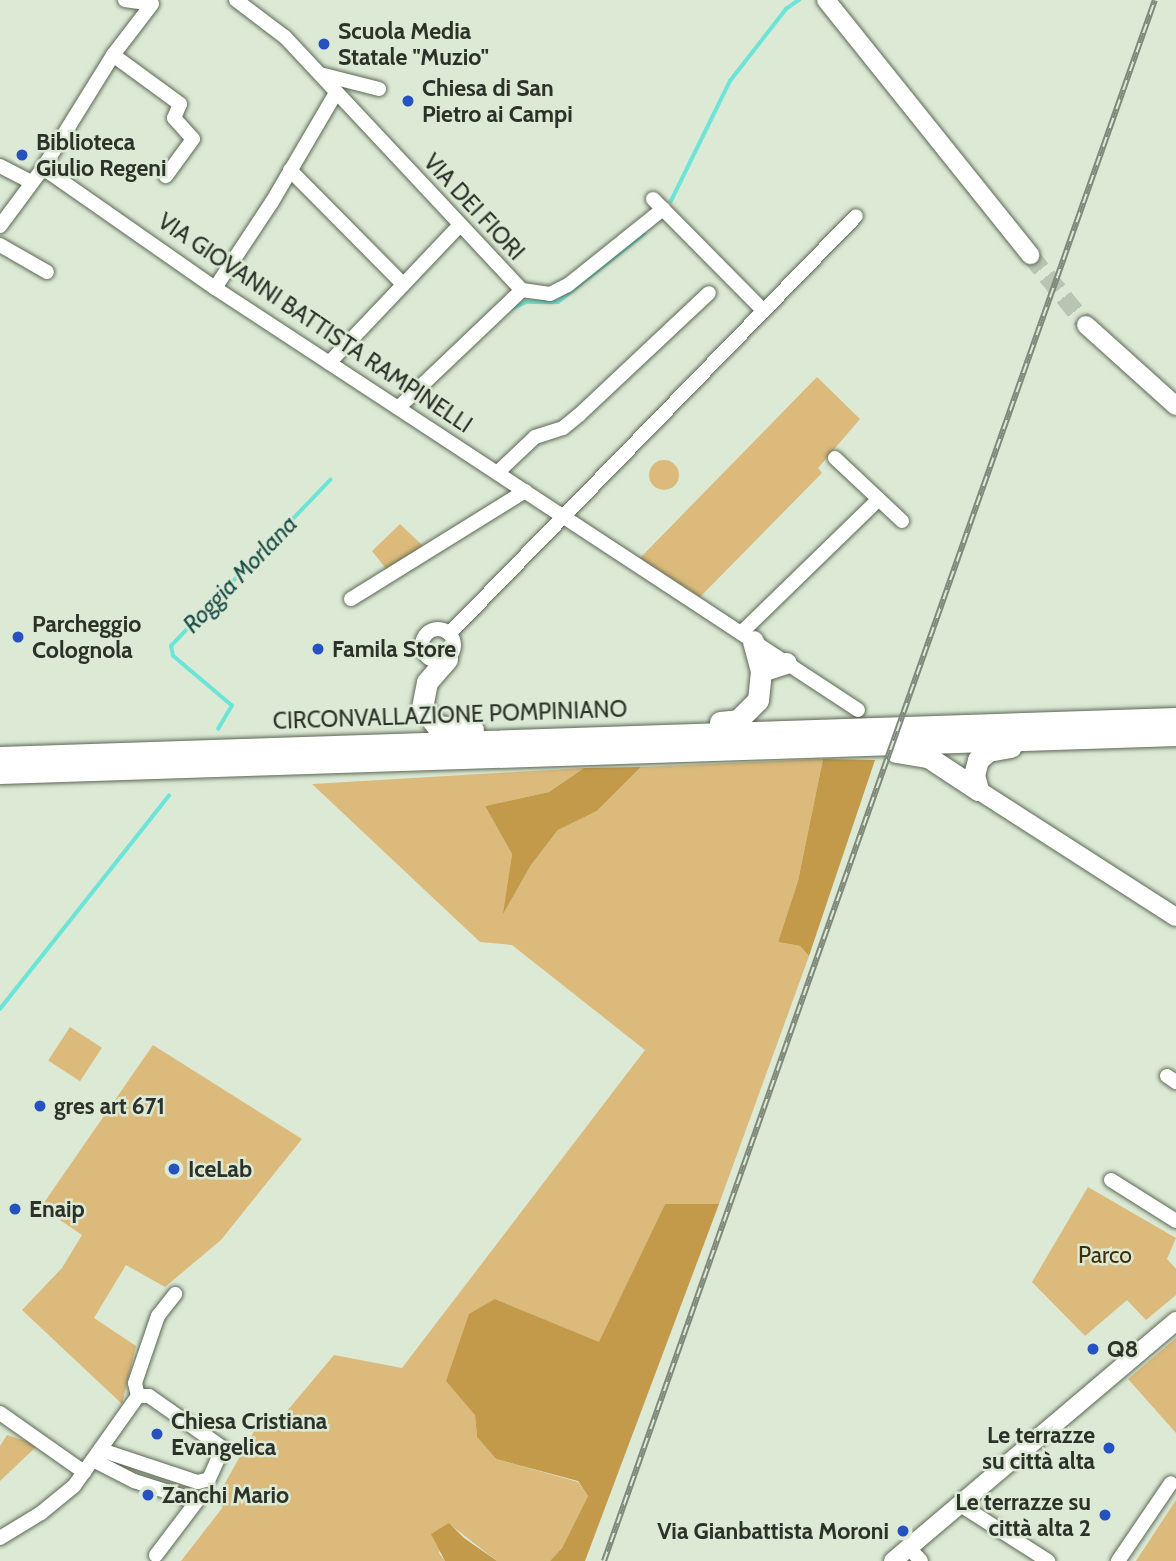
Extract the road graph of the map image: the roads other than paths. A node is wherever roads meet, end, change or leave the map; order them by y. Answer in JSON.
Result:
{"nodes":[{"id":1,"x":125,"y":0,"type":"edge"},
{"id":2,"x":236,"y":0,"type":"edge"},
{"id":3,"x":826,"y":0,"type":"edge"},
{"id":4,"x":157,"y":2,"type":"edge"},
{"id":5,"x":113,"y":55,"type":"junction"},
{"id":6,"x":320,"y":75,"type":"junction"},
{"id":7,"x":379,"y":89,"type":"dead end"},
{"id":8,"x":336,"y":93,"type":"junction"},
{"id":9,"x":0,"y":166,"type":"edge"},
{"id":10,"x":43,"y":168,"type":"junction"},
{"id":11,"x":290,"y":170,"type":"junction"},
{"id":12,"x":166,"y":176,"type":"dead end"},
{"id":13,"x":31,"y":182,"type":"junction"},
{"id":14,"x":856,"y":216,"type":"dead end"},
{"id":15,"x":460,"y":225,"type":"junction"},
{"id":16,"x":0,"y":226,"type":"edge"},
{"id":17,"x":0,"y":245,"type":"edge"},
{"id":18,"x":1030,"y":255,"type":"tunnel mouth"},
{"id":19,"x":47,"y":272,"type":"dead end"},
{"id":20,"x":403,"y":284,"type":"junction"},
{"id":21,"x":215,"y":288,"type":"junction"},
{"id":22,"x":522,"y":290,"type":"junction"},
{"id":23,"x":709,"y":293,"type":"dead end"},
{"id":24,"x":764,"y":310,"type":"junction"},
{"id":25,"x":1086,"y":325,"type":"tunnel mouth"},
{"id":26,"x":329,"y":363,"type":"junction"},
{"id":27,"x":1176,"y":406,"type":"edge"},
{"id":28,"x":398,"y":408,"type":"junction"},
{"id":29,"x":835,"y":458,"type":"dead end"},
{"id":30,"x":497,"y":473,"type":"junction"},
{"id":31,"x":525,"y":491,"type":"junction"},
{"id":32,"x":879,"y":499,"type":"junction"},
{"id":33,"x":562,"y":516,"type":"junction"},
{"id":34,"x":902,"y":521,"type":"dead end"},
{"id":35,"x":351,"y":599,"type":"dead end"},
{"id":36,"x":449,"y":634,"type":"junction"},
{"id":37,"x":747,"y":637,"type":"junction"},
{"id":38,"x":447,"y":659,"type":"junction"},
{"id":39,"x":786,"y":663,"type":"junction"},
{"id":40,"x":761,"y":671,"type":"junction"},
{"id":41,"x":858,"y":710,"type":"dead end"},
{"id":42,"x":1176,"y":718,"type":"edge"},
{"id":43,"x":899,"y":734,"type":"junction"},
{"id":44,"x":1176,"y":735,"type":"edge"},
{"id":45,"x":570,"y":738,"type":"junction"},
{"id":46,"x":1066,"y":738,"type":"junction"},
{"id":47,"x":0,"y":743,"type":"edge"},
{"id":48,"x":391,"y":744,"type":"junction"},
{"id":49,"x":735,"y":747,"type":"junction"},
{"id":50,"x":0,"y":757,"type":"edge"},
{"id":51,"x":350,"y":762,"type":"junction"},
{"id":52,"x":0,"y":774,"type":"edge"},
{"id":53,"x":0,"y":787,"type":"edge"},
{"id":54,"x":978,"y":790,"type":"junction"},
{"id":55,"x":1176,"y":918,"type":"edge"},
{"id":56,"x":1111,"y":1180,"type":"dead end"},
{"id":57,"x":1176,"y":1221,"type":"edge"},
{"id":58,"x":175,"y":1294,"type":"dead end"},
{"id":59,"x":1176,"y":1321,"type":"edge"},
{"id":60,"x":138,"y":1396,"type":"junction"},
{"id":61,"x":0,"y":1413,"type":"edge"},
{"id":62,"x":93,"y":1461,"type":"junction"},
{"id":63,"x":1171,"y":1483,"type":"dead end"},
{"id":64,"x":959,"y":1504,"type":"junction"},
{"id":65,"x":0,"y":1538,"type":"edge"},
{"id":66,"x":914,"y":1554,"type":"edge"},
{"id":67,"x":156,"y":1555,"type":"dead end"},
{"id":68,"x":892,"y":1561,"type":"edge"},
{"id":69,"x":1048,"y":1561,"type":"edge"},
{"id":70,"x":1118,"y":1561,"type":"edge"}],
"edges":[{"from":1,"to":4,"type":"street"},
{"from":2,"to":6,"type":"street","name":"VIA DEI FIORI"},
{"from":3,"to":18,"type":"main road"},
{"from":4,"to":5,"type":"street"},
{"from":5,"to":10,"type":"street"},
{"from":5,"to":12,"type":"street"},
{"from":6,"to":7,"type":"street"},
{"from":6,"to":8,"type":"street","name":"VIA DEI FIORI"},
{"from":8,"to":11,"type":"street"},
{"from":8,"to":15,"type":"street","name":"VIA DEI FIORI"},
{"from":9,"to":13,"type":"street"},
{"from":10,"to":13,"type":"street"},
{"from":10,"to":21,"type":"street","name":"VIA GIOVANNI BATTISTA RAMPINELLI"},
{"from":11,"to":20,"type":"street"},
{"from":11,"to":21,"type":"street"},
{"from":13,"to":16,"type":"street"},
{"from":14,"to":24,"type":"street"},
{"from":15,"to":20,"type":"street"},
{"from":15,"to":22,"type":"street","name":"VIA DEI FIORI"},
{"from":17,"to":19,"type":"street"},
{"from":20,"to":26,"type":"street"},
{"from":21,"to":26,"type":"street","name":"VIA GIOVANNI BATTISTA RAMPINELLI"},
{"from":22,"to":24,"type":"street"},
{"from":22,"to":28,"type":"street"},
{"from":23,"to":30,"type":"street"},
{"from":24,"to":33,"type":"street"},
{"from":25,"to":27,"type":"main road"},
{"from":26,"to":28,"type":"street","name":"VIA GIOVANNI BATTISTA RAMPINELLI"},
{"from":28,"to":30,"type":"street","name":"VIA GIOVANNI BATTISTA RAMPINELLI"},
{"from":29,"to":32,"type":"street"},
{"from":30,"to":31,"type":"street","name":"VIA GIOVANNI BATTISTA RAMPINELLI"},
{"from":31,"to":33,"type":"street","name":"VIA GIOVANNI BATTISTA RAMPINELLI"},
{"from":31,"to":35,"type":"street"},
{"from":32,"to":34,"type":"street"},
{"from":32,"to":37,"type":"street"},
{"from":33,"to":36,"type":"street"},
{"from":33,"to":37,"type":"street","name":"VIA GIOVANNI BATTISTA RAMPINELLI"},
{"from":36,"to":38,"type":"street"},
{"from":36,"to":38,"type":"street"},
{"from":37,"to":39,"type":"street","name":"VIA GIOVANNI BATTISTA RAMPINELLI"},
{"from":37,"to":40,"type":"highway"},
{"from":38,"to":45,"type":"highway"},
{"from":39,"to":40,"type":"highway"},
{"from":39,"to":41,"type":"street","name":"VIA GIOVANNI BATTISTA RAMPINELLI"},
{"from":40,"to":45,"type":"highway"},
{"from":42,"to":43,"type":"highway"},
{"from":43,"to":45,"type":"highway","name":"CIRCONVALLAZIONE POMPINIANO"},
{"from":43,"to":46,"type":"highway"},
{"from":43,"to":49,"type":"highway","name":"CIRCONVALLAZIONE POMPINIANO"},
{"from":44,"to":46,"type":"highway"},
{"from":45,"to":48,"type":"highway","name":"CIRCONVALLAZIONE POMPINIANO"},
{"from":46,"to":54,"type":"highway"},
{"from":47,"to":48,"type":"highway"},
{"from":48,"to":50,"type":"highway","name":"CIRCONVALLAZIONE POMPINIANO"},
{"from":49,"to":51,"type":"highway","name":"CIRCONVALLAZIONE POMPINIANO"},
{"from":49,"to":54,"type":"highway"},
{"from":51,"to":52,"type":"highway","name":"CIRCONVALLAZIONE POMPINIANO"},
{"from":51,"to":53,"type":"highway"},
{"from":54,"to":55,"type":"main road"},
{"from":56,"to":57,"type":"street"},
{"from":58,"to":60,"type":"street"},
{"from":59,"to":64,"type":"main road"},
{"from":60,"to":62,"type":"street"},
{"from":60,"to":62,"type":"street"},
{"from":61,"to":62,"type":"street"},
{"from":62,"to":65,"type":"street"},
{"from":62,"to":67,"type":"street"},
{"from":63,"to":70,"type":"street"},
{"from":64,"to":66,"type":"main road"},
{"from":64,"to":69,"type":"street"},
{"from":66,"to":68,"type":"main road"}]}
